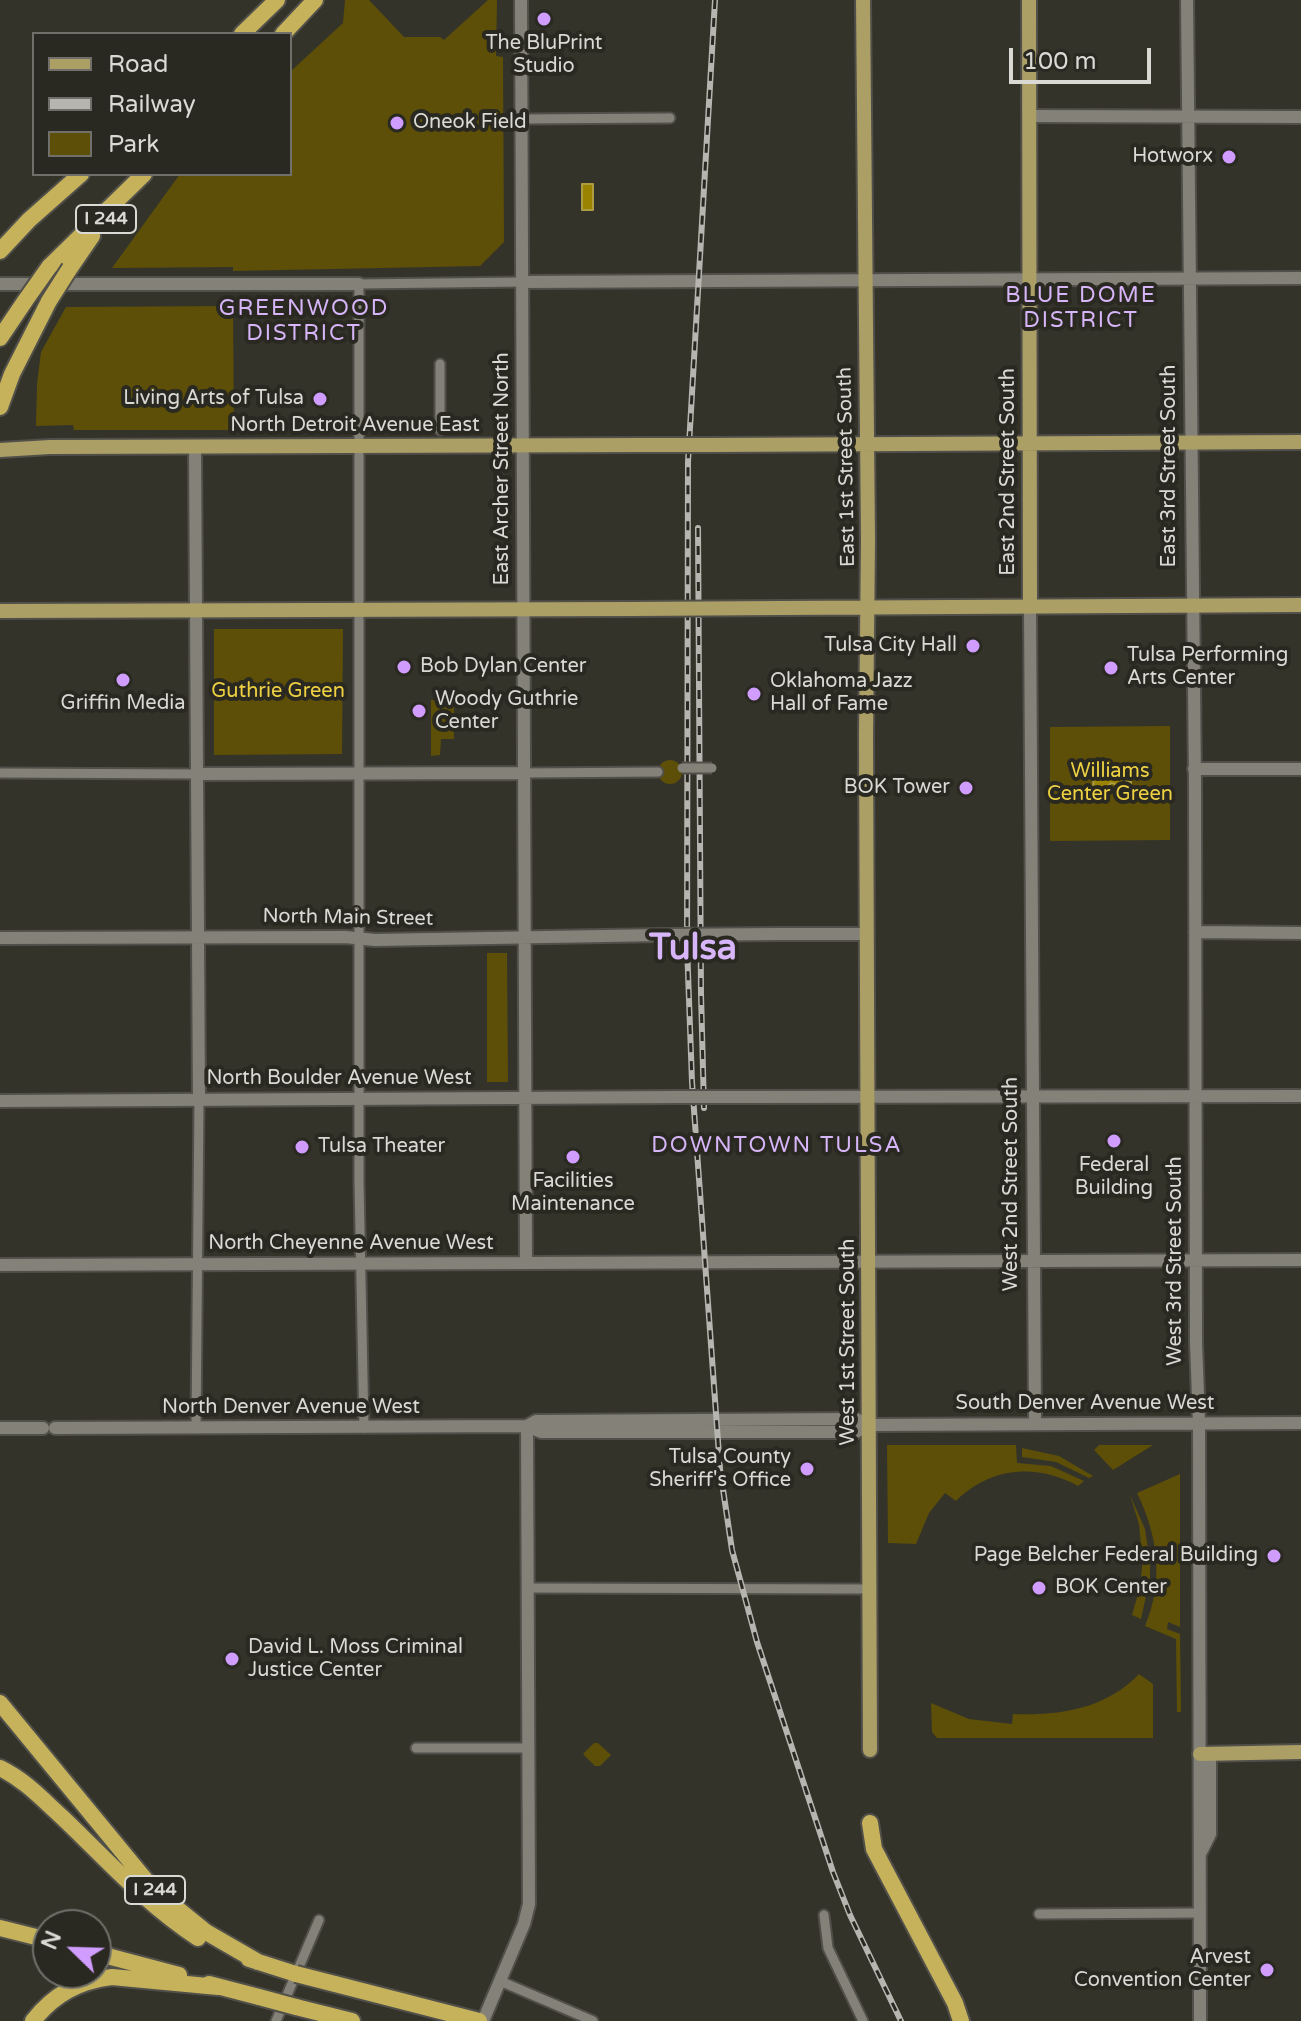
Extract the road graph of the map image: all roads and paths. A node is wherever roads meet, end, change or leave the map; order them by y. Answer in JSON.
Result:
{"nodes":[{"id":1,"x":277,"y":0,"type":"edge"},
{"id":2,"x":315,"y":0,"type":"edge"},
{"id":3,"x":521,"y":0,"type":"edge"},
{"id":4,"x":863,"y":0,"type":"edge"},
{"id":5,"x":1029,"y":0,"type":"edge"},
{"id":6,"x":1187,"y":0,"type":"edge"},
{"id":7,"x":244,"y":32,"type":"edge"},
{"id":8,"x":285,"y":32,"type":"edge"},
{"id":9,"x":1029,"y":116,"type":"junction"},
{"id":10,"x":1188,"y":117,"type":"junction"},
{"id":11,"x":1301,"y":117,"type":"edge"},
{"id":12,"x":670,"y":118,"type":"dead end"},
{"id":13,"x":522,"y":119,"type":"junction"},
{"id":14,"x":79,"y":176,"type":"edge"},
{"id":15,"x":143,"y":176,"type":"edge"},
{"id":16,"x":143,"y":176,"type":"edge"},
{"id":17,"x":29,"y":220,"type":"junction"},
{"id":18,"x":0,"y":241,"type":"edge"},
{"id":19,"x":0,"y":251,"type":"edge"},
{"id":20,"x":1189,"y":278,"type":"junction"},
{"id":21,"x":1301,"y":278,"type":"edge"},
{"id":22,"x":1029,"y":279,"type":"junction"},
{"id":23,"x":865,"y":280,"type":"junction"},
{"id":24,"x":522,"y":282,"type":"junction"},
{"id":25,"x":0,"y":284,"type":"edge"},
{"id":26,"x":359,"y":284,"type":"junction"},
{"id":27,"x":0,"y":338,"type":"edge"},
{"id":28,"x":440,"y":364,"type":"dead end"},
{"id":29,"x":0,"y":407,"type":"edge"},
{"id":30,"x":440,"y":430,"type":"dead end"},
{"id":31,"x":1301,"y":442,"type":"edge"},
{"id":32,"x":1190,"y":443,"type":"junction"},
{"id":33,"x":868,"y":444,"type":"junction"},
{"id":34,"x":1030,"y":444,"type":"junction"},
{"id":35,"x":523,"y":445,"type":"junction"},
{"id":36,"x":360,"y":446,"type":"junction"},
{"id":37,"x":195,"y":447,"type":"junction"},
{"id":38,"x":0,"y":450,"type":"edge"},
{"id":39,"x":1301,"y":605,"type":"edge"},
{"id":40,"x":1192,"y":606,"type":"junction"},
{"id":41,"x":867,"y":607,"type":"junction"},
{"id":42,"x":1030,"y":607,"type":"junction"},
{"id":43,"x":523,"y":609,"type":"junction"},
{"id":44,"x":197,"y":610,"type":"junction"},
{"id":45,"x":360,"y":610,"type":"junction"},
{"id":46,"x":0,"y":611,"type":"edge"},
{"id":47,"x":682,"y":768,"type":"dead end"},
{"id":48,"x":712,"y":768,"type":"dead end"},
{"id":49,"x":1194,"y":769,"type":"junction"},
{"id":50,"x":1301,"y":769,"type":"edge"},
{"id":51,"x":658,"y":772,"type":"dead end"},
{"id":52,"x":0,"y":773,"type":"edge"},
{"id":53,"x":360,"y":773,"type":"junction"},
{"id":54,"x":524,"y":773,"type":"junction"},
{"id":55,"x":196,"y":774,"type":"junction"},
{"id":56,"x":1195,"y":932,"type":"junction"},
{"id":57,"x":1301,"y":933,"type":"edge"},
{"id":58,"x":867,"y":934,"type":"junction"},
{"id":59,"x":524,"y":937,"type":"junction"},
{"id":60,"x":0,"y":938,"type":"edge"},
{"id":61,"x":200,"y":938,"type":"junction"},
{"id":62,"x":359,"y":938,"type":"junction"},
{"id":63,"x":1032,"y":943,"type":"joint"},
{"id":64,"x":1196,"y":1095,"type":"junction"},
{"id":65,"x":1301,"y":1096,"type":"edge"},
{"id":66,"x":868,"y":1097,"type":"junction"},
{"id":67,"x":1032,"y":1097,"type":"junction"},
{"id":68,"x":360,"y":1099,"type":"junction"},
{"id":69,"x":525,"y":1099,"type":"junction"},
{"id":70,"x":199,"y":1100,"type":"junction"},
{"id":71,"x":0,"y":1101,"type":"edge"},
{"id":72,"x":1301,"y":1260,"type":"edge"},
{"id":73,"x":1195,"y":1261,"type":"junction"},
{"id":74,"x":868,"y":1262,"type":"junction"},
{"id":75,"x":1033,"y":1262,"type":"junction"},
{"id":76,"x":526,"y":1263,"type":"junction"},
{"id":77,"x":198,"y":1264,"type":"junction"},
{"id":78,"x":0,"y":1265,"type":"edge"},
{"id":79,"x":360,"y":1265,"type":"junction"},
{"id":80,"x":1301,"y":1423,"type":"edge"},
{"id":81,"x":1035,"y":1424,"type":"junction"},
{"id":82,"x":1199,"y":1424,"type":"junction"},
{"id":83,"x":810,"y":1425,"type":"joint"},
{"id":84,"x":870,"y":1425,"type":"junction"},
{"id":85,"x":527,"y":1426,"type":"junction"},
{"id":86,"x":0,"y":1428,"type":"edge"},
{"id":87,"x":196,"y":1428,"type":"junction"},
{"id":88,"x":364,"y":1428,"type":"junction"},
{"id":89,"x":528,"y":1588,"type":"junction"},
{"id":90,"x":869,"y":1589,"type":"junction"},
{"id":91,"x":0,"y":1703,"type":"edge"},
{"id":92,"x":0,"y":1709,"type":"edge"},
{"id":93,"x":20,"y":1729,"type":"junction"},
{"id":94,"x":416,"y":1748,"type":"dead end"},
{"id":95,"x":529,"y":1748,"type":"junction"},
{"id":96,"x":870,"y":1750,"type":"dead end"},
{"id":97,"x":1301,"y":1752,"type":"edge"},
{"id":98,"x":1205,"y":1754,"type":"junction"},
{"id":99,"x":7,"y":1772,"type":"edge"},
{"id":100,"x":870,"y":1823,"type":"dead end"},
{"id":101,"x":1199,"y":1913,"type":"junction"},
{"id":102,"x":1039,"y":1914,"type":"dead end"},
{"id":103,"x":824,"y":1915,"type":"dead end"},
{"id":104,"x":319,"y":1920,"type":"dead end"},
{"id":105,"x":3,"y":1929,"type":"edge"},
{"id":106,"x":32,"y":1936,"type":"edge"},
{"id":107,"x":112,"y":1957,"type":"edge"},
{"id":108,"x":258,"y":1962,"type":"junction"},
{"id":109,"x":500,"y":1981,"type":"junction"},
{"id":110,"x":218,"y":1987,"type":"junction"},
{"id":111,"x":33,"y":2021,"type":"edge"},
{"id":112,"x":276,"y":2021,"type":"edge"},
{"id":113,"x":352,"y":2021,"type":"edge"},
{"id":114,"x":481,"y":2021,"type":"edge"},
{"id":115,"x":593,"y":2021,"type":"edge"},
{"id":116,"x":863,"y":2021,"type":"edge"},
{"id":117,"x":961,"y":2021,"type":"edge"},
{"id":118,"x":1200,"y":2021,"type":"edge"}],
"edges":[{"from":1,"to":7,"type":"highway"},
{"from":2,"to":8,"type":"highway"},
{"from":3,"to":13,"type":"street","name":"East Archer Street North"},
{"from":4,"to":23,"type":"main road","name":"East 1st Street South"},
{"from":5,"to":9,"type":"main road","name":"East 2nd Street South"},
{"from":6,"to":10,"type":"street","name":"East 3rd Street South"},
{"from":9,"to":10,"type":"street"},
{"from":9,"to":22,"type":"main road","name":"East 2nd Street South"},
{"from":10,"to":11,"type":"street"},
{"from":10,"to":20,"type":"street","name":"East 3rd Street South"},
{"from":12,"to":13,"type":"street"},
{"from":13,"to":24,"type":"street","name":"East Archer Street North"},
{"from":14,"to":17,"type":"highway","number":"I 244"},
{"from":15,"to":27,"type":"highway","bridge":true},
{"from":16,"to":29,"type":"highway","number":"I 244","bridge":true},
{"from":17,"to":18,"type":"highway"},
{"from":17,"to":19,"type":"highway","number":"I 244"},
{"from":20,"to":21,"type":"street"},
{"from":20,"to":22,"type":"street"},
{"from":20,"to":32,"type":"street","name":"East 3rd Street South"},
{"from":22,"to":23,"type":"street"},
{"from":22,"to":34,"type":"main road","name":"East 2nd Street South"},
{"from":23,"to":24,"type":"street"},
{"from":23,"to":33,"type":"main road","name":"East 1st Street South"},
{"from":24,"to":26,"type":"street"},
{"from":24,"to":35,"type":"street","name":"East Archer Street North"},
{"from":25,"to":26,"type":"street"},
{"from":26,"to":36,"type":"street"},
{"from":28,"to":30,"type":"street"},
{"from":31,"to":32,"type":"main road","name":"North Detroit Avenue East"},
{"from":32,"to":34,"type":"main road","name":"North Detroit Avenue East"},
{"from":32,"to":40,"type":"street","name":"East 3rd Street South"},
{"from":33,"to":34,"type":"main road","name":"North Detroit Avenue East"},
{"from":33,"to":35,"type":"main road","name":"North Detroit Avenue East","bridge":true},
{"from":33,"to":41,"type":"main road","name":"East 1st Street South"},
{"from":34,"to":42,"type":"main road","name":"East 2nd Street South"},
{"from":35,"to":36,"type":"main road","name":"North Detroit Avenue East"},
{"from":35,"to":43,"type":"street","name":"East Archer Street North"},
{"from":36,"to":37,"type":"main road","name":"North Detroit Avenue East"},
{"from":36,"to":45,"type":"street"},
{"from":37,"to":38,"type":"main road","name":"North Detroit Avenue East"},
{"from":37,"to":44,"type":"street"},
{"from":39,"to":40,"type":"main road"},
{"from":40,"to":42,"type":"main road"},
{"from":40,"to":49,"type":"street","name":"East 3rd Street South"},
{"from":41,"to":42,"type":"main road"},
{"from":41,"to":43,"type":"main road","bridge":true},
{"from":41,"to":58,"type":"main road","name":"East 1st Street South"},
{"from":42,"to":63,"type":"street","name":"East 2nd Street South"},
{"from":43,"to":45,"type":"main road"},
{"from":43,"to":54,"type":"street","name":"East Archer Street North"},
{"from":44,"to":45,"type":"main road"},
{"from":44,"to":46,"type":"main road"},
{"from":44,"to":55,"type":"street"},
{"from":45,"to":53,"type":"street"},
{"from":47,"to":48,"type":"street","bridge":true},
{"from":49,"to":50,"type":"street"},
{"from":49,"to":56,"type":"street","name":"East 3rd Street South"},
{"from":51,"to":54,"type":"street"},
{"from":52,"to":55,"type":"street"},
{"from":53,"to":54,"type":"street"},
{"from":53,"to":55,"type":"street"},
{"from":53,"to":62,"type":"street"},
{"from":54,"to":59,"type":"street","name":"East Archer Street North"},
{"from":55,"to":61,"type":"street"},
{"from":56,"to":57,"type":"street"},
{"from":56,"to":64,"type":"street","name":"West 3rd Street South"},
{"from":58,"to":59,"type":"street","name":"North Main Street","bridge":true},
{"from":58,"to":66,"type":"main road","name":"West 1st Street South"},
{"from":59,"to":62,"type":"street","name":"North Main Street"},
{"from":59,"to":69,"type":"street","name":"East Archer Street North"},
{"from":60,"to":61,"type":"street","name":"North Main Street"},
{"from":61,"to":62,"type":"street","name":"North Main Street"},
{"from":61,"to":70,"type":"street"},
{"from":62,"to":68,"type":"street"},
{"from":63,"to":67,"type":"street","name":"West 2nd Street South"},
{"from":64,"to":65,"type":"street","name":"North Boulder Avenue West"},
{"from":64,"to":67,"type":"street","name":"North Boulder Avenue West"},
{"from":64,"to":73,"type":"street","name":"West 3rd Street South"},
{"from":66,"to":67,"type":"street","name":"North Boulder Avenue West"},
{"from":66,"to":69,"type":"street","name":"North Boulder Avenue West","bridge":true},
{"from":66,"to":74,"type":"main road","name":"West 1st Street South"},
{"from":67,"to":75,"type":"street","name":"West 2nd Street South"},
{"from":68,"to":69,"type":"street","name":"North Boulder Avenue West"},
{"from":68,"to":70,"type":"street","name":"North Boulder Avenue West"},
{"from":68,"to":79,"type":"street"},
{"from":69,"to":76,"type":"street","name":"East Archer Street North"},
{"from":70,"to":71,"type":"street","name":"North Boulder Avenue West"},
{"from":70,"to":77,"type":"street"},
{"from":72,"to":73,"type":"street","name":"North Cheyenne Avenue West"},
{"from":73,"to":75,"type":"street","name":"North Cheyenne Avenue West"},
{"from":73,"to":82,"type":"street","name":"West 3rd Street South"},
{"from":74,"to":75,"type":"street","name":"North Cheyenne Avenue West"},
{"from":74,"to":76,"type":"street","name":"North Cheyenne Avenue West"},
{"from":74,"to":84,"type":"main road","name":"West 1st Street South"},
{"from":75,"to":81,"type":"street","name":"West 2nd Street South"},
{"from":76,"to":79,"type":"street","name":"North Cheyenne Avenue West"},
{"from":77,"to":78,"type":"street","name":"North Cheyenne Avenue West"},
{"from":77,"to":79,"type":"street","name":"North Cheyenne Avenue West"},
{"from":77,"to":87,"type":"street"},
{"from":79,"to":88,"type":"street"},
{"from":80,"to":82,"type":"street","name":"South Denver Avenue West"},
{"from":81,"to":82,"type":"street","name":"South Denver Avenue West"},
{"from":81,"to":84,"type":"street","name":"South Denver Avenue West"},
{"from":82,"to":98,"type":"street","name":"West 3rd Street South"},
{"from":83,"to":84,"type":"street","name":"South Denver Avenue West"},
{"from":83,"to":85,"type":"street","name":"North Denver Avenue West"},
{"from":84,"to":90,"type":"main road","name":"West 1st Street South"},
{"from":85,"to":88,"type":"street","name":"North Denver Avenue West"},
{"from":85,"to":89,"type":"street"},
{"from":86,"to":87,"type":"street","name":"North Denver Avenue West"},
{"from":87,"to":88,"type":"street","name":"North Denver Avenue West"},
{"from":89,"to":90,"type":"street"},
{"from":89,"to":95,"type":"street"},
{"from":90,"to":96,"type":"main road","name":"West 1st Street South"},
{"from":91,"to":93,"type":"highway","number":"I 244"},
{"from":92,"to":93,"type":"highway"},
{"from":93,"to":108,"type":"highway","number":"I 244"},
{"from":94,"to":95,"type":"street"},
{"from":95,"to":109,"type":"street"},
{"from":97,"to":98,"type":"main road"},
{"from":98,"to":101,"type":"street","name":"West 3rd Street South"},
{"from":99,"to":108,"type":"highway"},
{"from":100,"to":117,"type":"highway"},
{"from":101,"to":102,"type":"street"},
{"from":101,"to":118,"type":"street","name":"West 3rd Street South"},
{"from":103,"to":116,"type":"street"},
{"from":104,"to":112,"type":"street"},
{"from":105,"to":106,"type":"highway"},
{"from":107,"to":110,"type":"highway"},
{"from":108,"to":114,"type":"highway","number":"I 244","bridge":true},
{"from":109,"to":114,"type":"street"},
{"from":109,"to":115,"type":"street"},
{"from":110,"to":111,"type":"highway"},
{"from":110,"to":113,"type":"highway","bridge":true}]}
